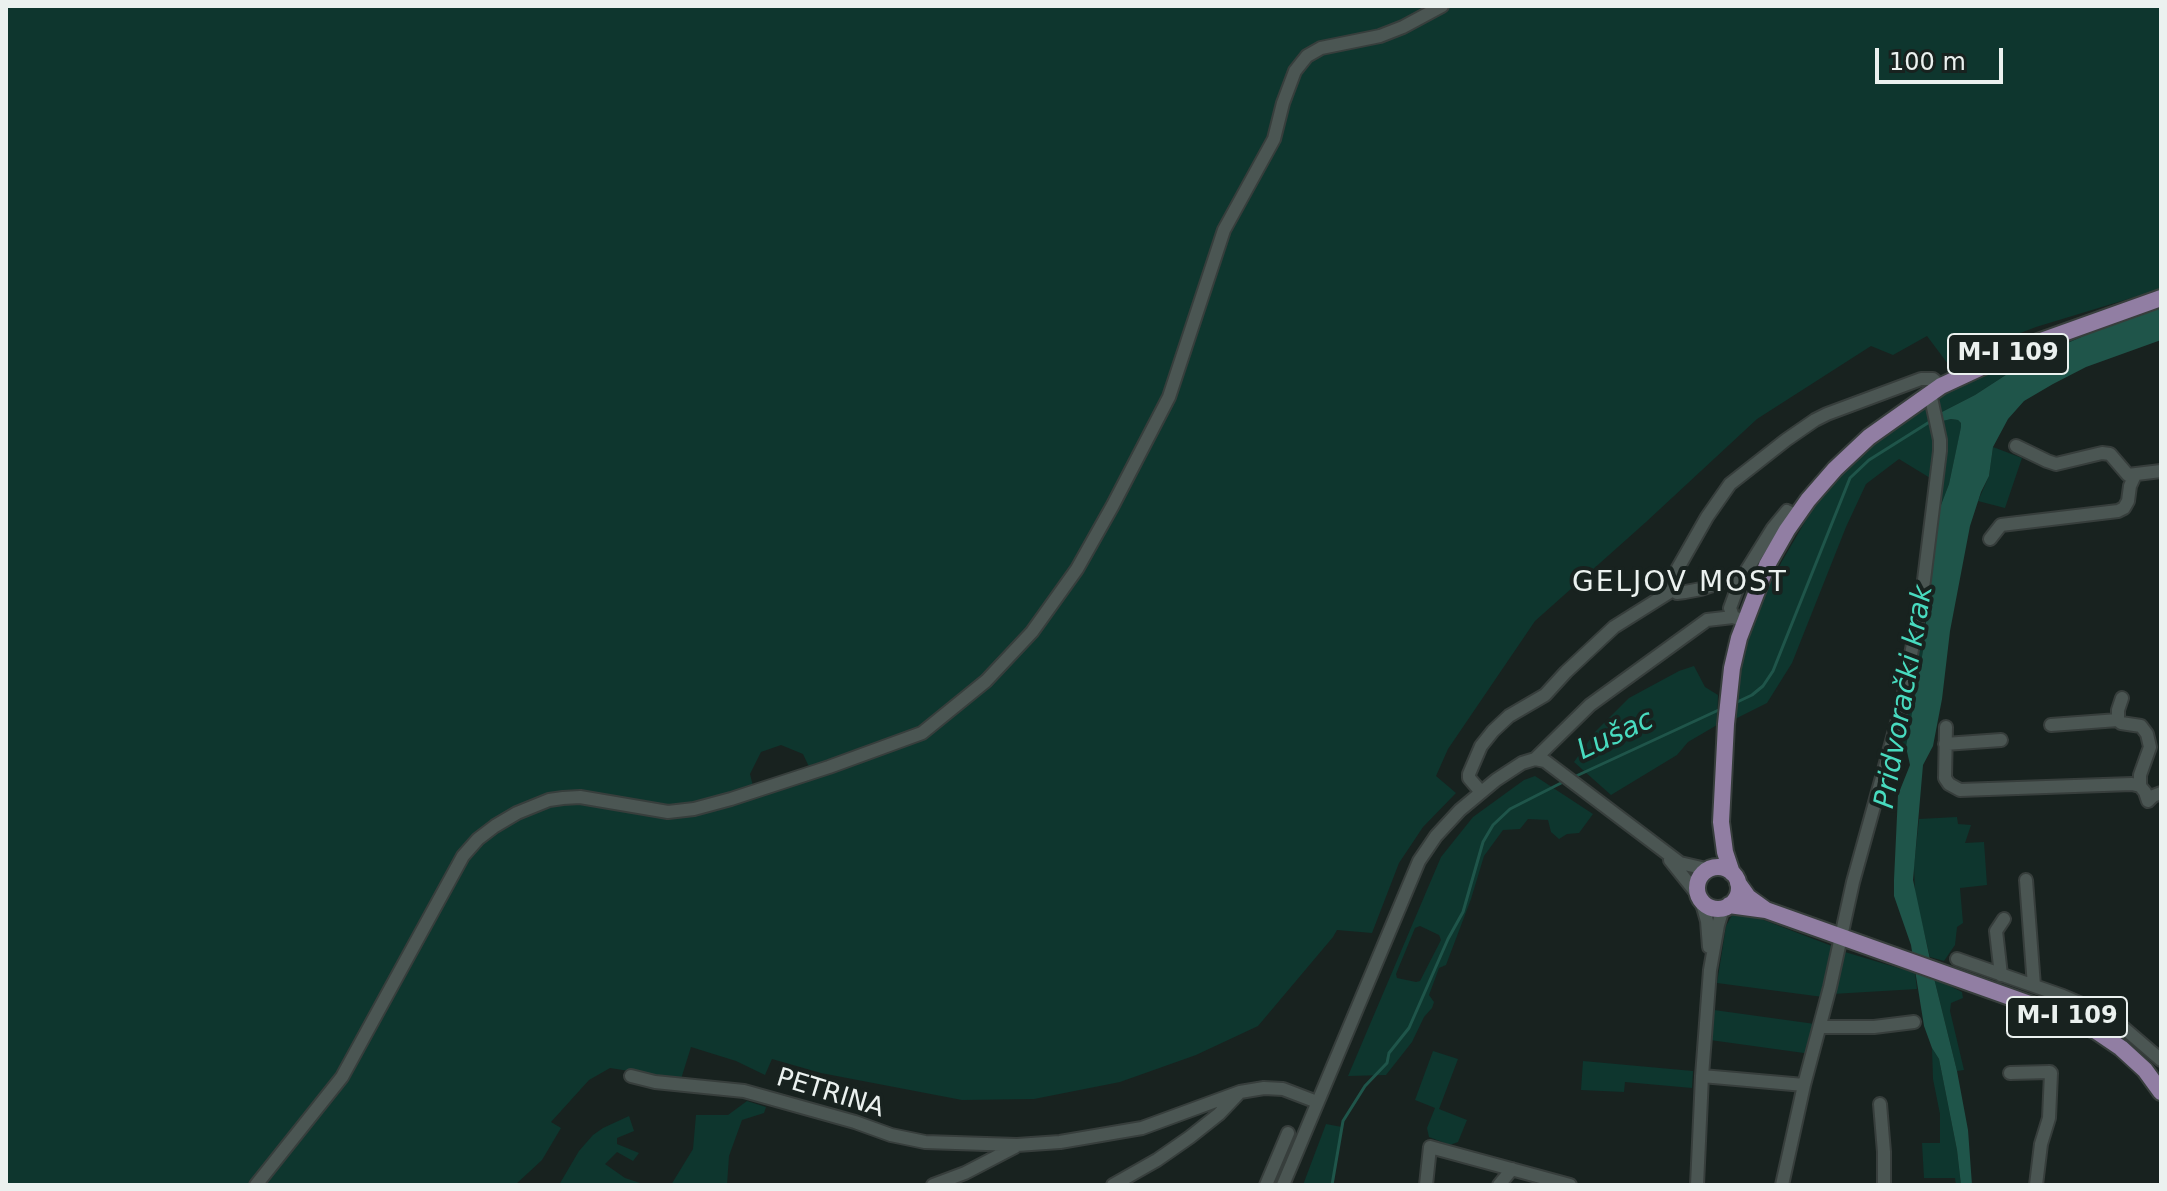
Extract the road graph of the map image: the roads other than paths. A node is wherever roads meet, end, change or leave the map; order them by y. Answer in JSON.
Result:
{"nodes":[{"id":1,"x":1442,"y":6,"type":"edge"},
{"id":2,"x":2161,"y":298,"type":"edge"},
{"id":3,"x":1935,"y":389,"type":"junction"},
{"id":4,"x":2016,"y":446,"type":"dead end"},
{"id":5,"x":2161,"y":471,"type":"edge"},
{"id":6,"x":2135,"y":475,"type":"junction"},
{"id":7,"x":1797,"y":516,"type":"junction"},
{"id":8,"x":1990,"y":539,"type":"dead end"},
{"id":9,"x":1740,"y":581,"type":"junction"},
{"id":10,"x":1673,"y":590,"type":"junction"},
{"id":11,"x":1739,"y":619,"type":"junction"},
{"id":12,"x":2122,"y":698,"type":"dead end"},
{"id":13,"x":2118,"y":720,"type":"junction"},
{"id":14,"x":2051,"y":725,"type":"dead end"},
{"id":15,"x":1946,"y":727,"type":"dead end"},
{"id":16,"x":2001,"y":740,"type":"dead end"},
{"id":17,"x":1945,"y":744,"type":"junction"},
{"id":18,"x":1535,"y":759,"type":"junction"},
{"id":19,"x":2140,"y":786,"type":"junction"},
{"id":20,"x":1481,"y":792,"type":"junction"},
{"id":21,"x":2161,"y":793,"type":"edge"},
{"id":22,"x":1721,"y":822,"type":"junction"},
{"id":23,"x":1660,"y":849,"type":"junction"},
{"id":24,"x":1709,"y":868,"type":"junction"},
{"id":25,"x":1735,"y":878,"type":"junction"},
{"id":26,"x":2026,"y":880,"type":"dead end"},
{"id":27,"x":1700,"y":898,"type":"junction"},
{"id":28,"x":1726,"y":906,"type":"junction"},
{"id":29,"x":1766,"y":910,"type":"junction"},
{"id":30,"x":2004,"y":919,"type":"dead end"},
{"id":31,"x":1841,"y":938,"type":"junction"},
{"id":32,"x":1957,"y":959,"type":"dead end"},
{"id":33,"x":1710,"y":970,"type":"junction"},
{"id":34,"x":2001,"y":975,"type":"junction"},
{"id":35,"x":2034,"y":986,"type":"junction"},
{"id":36,"x":1914,"y":1022,"type":"dead end"},
{"id":37,"x":1820,"y":1027,"type":"junction"},
{"id":38,"x":2161,"y":1060,"type":"edge"},
{"id":39,"x":2010,"y":1073,"type":"dead end"},
{"id":40,"x":631,"y":1076,"type":"dead end"},
{"id":41,"x":1702,"y":1076,"type":"junction"},
{"id":42,"x":1804,"y":1085,"type":"junction"},
{"id":43,"x":1240,"y":1092,"type":"junction"},
{"id":44,"x":2161,"y":1092,"type":"edge"},
{"id":45,"x":1317,"y":1102,"type":"junction"},
{"id":46,"x":1880,"y":1104,"type":"dead end"},
{"id":47,"x":1288,"y":1133,"type":"dead end"},
{"id":48,"x":1017,"y":1145,"type":"junction"},
{"id":49,"x":1512,"y":1169,"type":"junction"},
{"id":50,"x":256,"y":1185,"type":"edge"},
{"id":51,"x":933,"y":1185,"type":"edge"},
{"id":52,"x":1113,"y":1185,"type":"edge"},
{"id":53,"x":1266,"y":1185,"type":"edge"},
{"id":54,"x":1283,"y":1185,"type":"edge"},
{"id":55,"x":1426,"y":1185,"type":"edge"},
{"id":56,"x":1499,"y":1185,"type":"edge"},
{"id":57,"x":1570,"y":1185,"type":"edge"},
{"id":58,"x":1697,"y":1185,"type":"edge"},
{"id":59,"x":1782,"y":1185,"type":"edge"},
{"id":60,"x":1884,"y":1185,"type":"edge"},
{"id":61,"x":2036,"y":1185,"type":"edge"}],
"edges":[{"from":1,"to":50,"type":"street"},
{"from":2,"to":3,"type":"main road","number":"M-I 109"},
{"from":3,"to":7,"type":"main road","number":"M-I 109"},
{"from":3,"to":10,"type":"street"},
{"from":3,"to":31,"type":"street"},
{"from":4,"to":6,"type":"street"},
{"from":5,"to":6,"type":"street"},
{"from":6,"to":8,"type":"street"},
{"from":7,"to":9,"type":"street"},
{"from":7,"to":11,"type":"main road","number":"M-I 109"},
{"from":9,"to":10,"type":"street"},
{"from":9,"to":11,"type":"street"},
{"from":10,"to":20,"type":"street"},
{"from":11,"to":18,"type":"street"},
{"from":11,"to":22,"type":"main road","number":"M-I 109"},
{"from":12,"to":13,"type":"street"},
{"from":13,"to":14,"type":"street"},
{"from":13,"to":19,"type":"street"},
{"from":15,"to":17,"type":"street"},
{"from":16,"to":17,"type":"street"},
{"from":17,"to":19,"type":"street"},
{"from":18,"to":20,"type":"street"},
{"from":18,"to":23,"type":"street"},
{"from":19,"to":21,"type":"street"},
{"from":20,"to":45,"type":"street"},
{"from":22,"to":24,"type":"main road","number":"M-I 109"},
{"from":22,"to":25,"type":"main road","number":"M-I 109"},
{"from":23,"to":24,"type":"street"},
{"from":23,"to":27,"type":"street"},
{"from":24,"to":25,"type":"main road","number":"M-I 109"},
{"from":24,"to":27,"type":"main road","number":"M-I 109"},
{"from":25,"to":28,"type":"main road"},
{"from":25,"to":29,"type":"main road","number":"M-I 109"},
{"from":26,"to":35,"type":"street"},
{"from":27,"to":28,"type":"main road","number":"M-I 109"},
{"from":27,"to":33,"type":"street"},
{"from":28,"to":29,"type":"main road","number":"M-I 109"},
{"from":28,"to":33,"type":"street"},
{"from":29,"to":31,"type":"main road","number":"M-I 109"},
{"from":30,"to":34,"type":"street"},
{"from":31,"to":37,"type":"street"},
{"from":31,"to":44,"type":"main road","number":"M-I 109"},
{"from":32,"to":34,"type":"street"},
{"from":33,"to":41,"type":"street"},
{"from":34,"to":35,"type":"street"},
{"from":35,"to":38,"type":"street"},
{"from":36,"to":37,"type":"street"},
{"from":37,"to":42,"type":"street"},
{"from":39,"to":61,"type":"street"},
{"from":40,"to":48,"type":"street","name":"PETRINA"},
{"from":41,"to":42,"type":"street"},
{"from":41,"to":58,"type":"street"},
{"from":42,"to":59,"type":"street"},
{"from":43,"to":45,"type":"street","name":"PETRINA"},
{"from":43,"to":48,"type":"street","name":"PETRINA"},
{"from":43,"to":52,"type":"street"},
{"from":45,"to":54,"type":"street"},
{"from":46,"to":60,"type":"street"},
{"from":47,"to":53,"type":"street"},
{"from":48,"to":51,"type":"street","name":"PETRINA"},
{"from":49,"to":55,"type":"street"},
{"from":49,"to":56,"type":"street"},
{"from":49,"to":57,"type":"street"}]}
